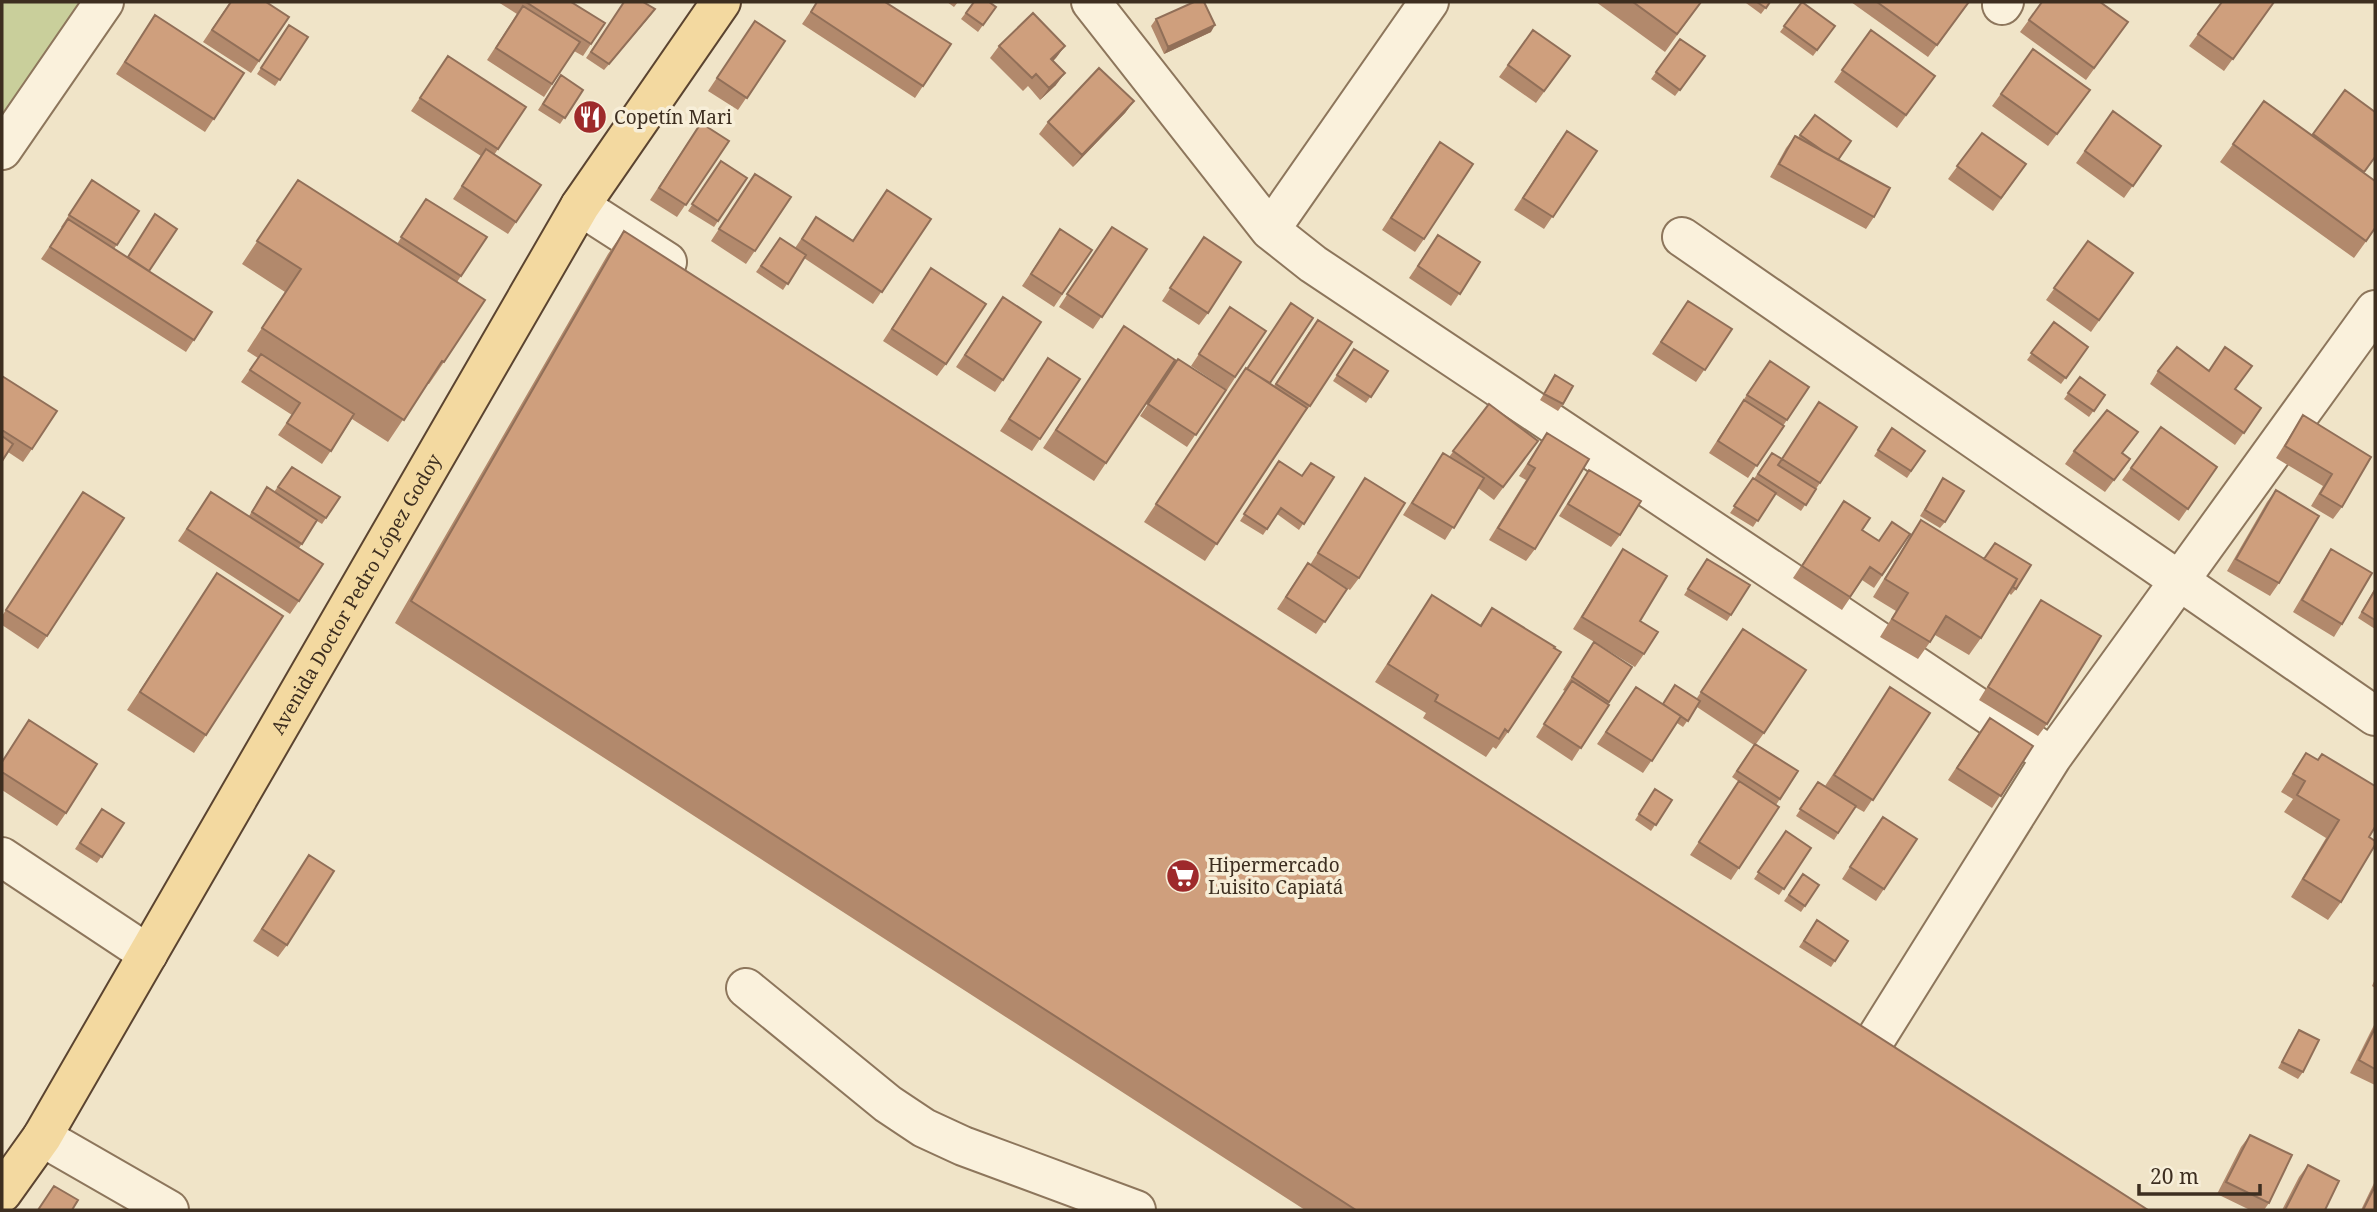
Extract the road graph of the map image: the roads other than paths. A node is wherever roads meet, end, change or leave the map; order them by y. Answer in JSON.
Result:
{"nodes":[{"id":1,"x":104,"y":2,"type":"edge"},
{"id":2,"x":1091,"y":2,"type":"edge"},
{"id":3,"x":1429,"y":2,"type":"edge"},
{"id":4,"x":713,"y":5,"type":"edge"},
{"id":5,"x":2,"y":150,"type":"edge"},
{"id":6,"x":580,"y":206,"type":"junction"},
{"id":7,"x":1270,"y":230,"type":"junction"},
{"id":8,"x":1682,"y":237,"type":"dead end"},
{"id":9,"x":696,"y":281,"type":"edge"},
{"id":10,"x":2371,"y":326,"type":"edge"},
{"id":11,"x":2179,"y":582,"type":"junction"},
{"id":12,"x":2375,"y":716,"type":"edge"},
{"id":13,"x":2052,"y":757,"type":"junction"},
{"id":14,"x":2,"y":857,"type":"edge"},
{"id":15,"x":148,"y":954,"type":"junction"},
{"id":16,"x":746,"y":988,"type":"dead end"},
{"id":17,"x":1907,"y":1061,"type":"edge"},
{"id":18,"x":42,"y":1137,"type":"junction"},
{"id":19,"x":2,"y":1193,"type":"edge"},
{"id":20,"x":169,"y":1210,"type":"edge"},
{"id":21,"x":1136,"y":1210,"type":"edge"}],
"edges":[{"from":1,"to":5,"type":"street"},
{"from":2,"to":7,"type":"street"},
{"from":3,"to":7,"type":"street"},
{"from":4,"to":6,"type":"main road","name":"Avenida Doctor Pedro López Godoy"},
{"from":6,"to":9,"type":"street"},
{"from":6,"to":15,"type":"main road","name":"Avenida Doctor Pedro López Godoy"},
{"from":7,"to":13,"type":"street"},
{"from":8,"to":11,"type":"street"},
{"from":10,"to":11,"type":"street"},
{"from":11,"to":12,"type":"street"},
{"from":11,"to":13,"type":"street"},
{"from":13,"to":17,"type":"street"},
{"from":14,"to":15,"type":"street"},
{"from":15,"to":18,"type":"main road","name":"Avenida Doctor Pedro López Godoy"},
{"from":16,"to":21,"type":"street"},
{"from":18,"to":19,"type":"main road","name":"Avenida Doctor Pedro López Godoy"},
{"from":18,"to":20,"type":"street"}]}
